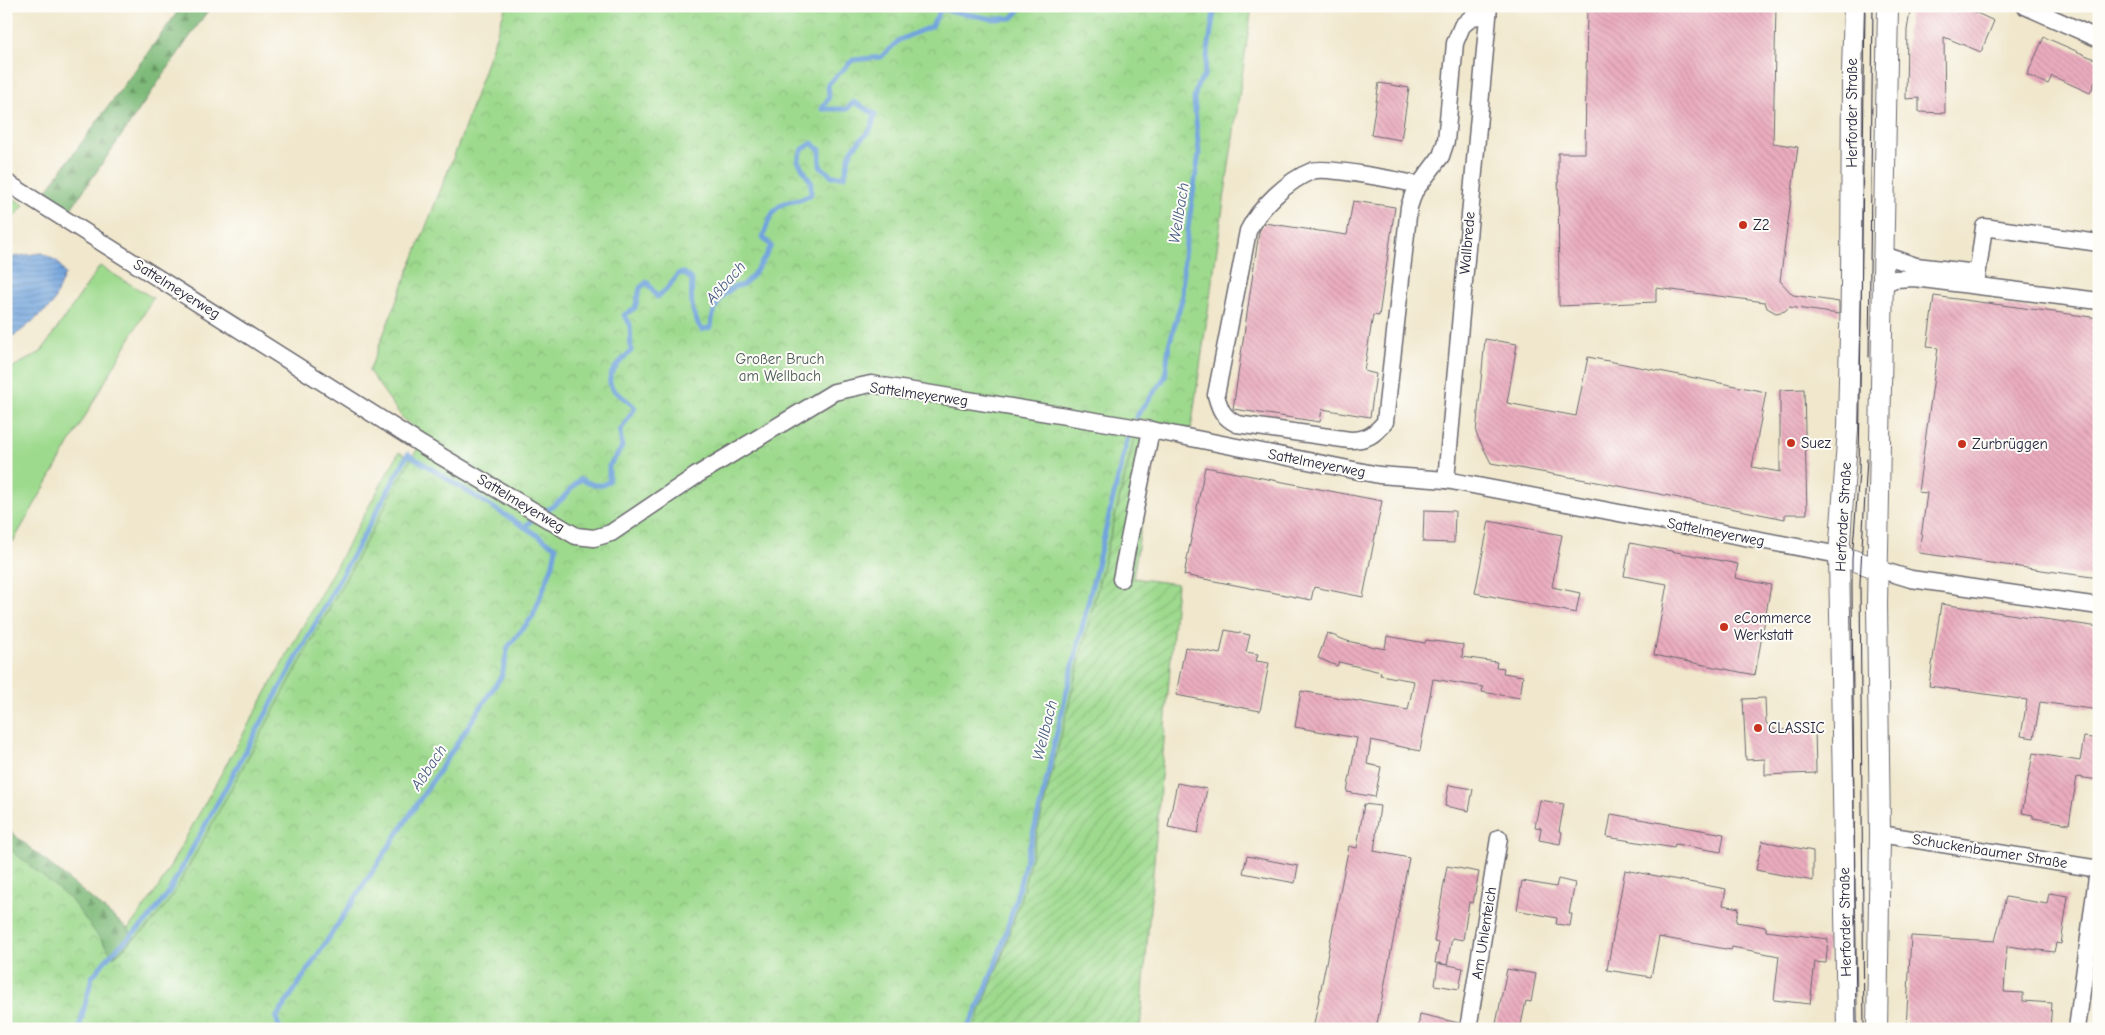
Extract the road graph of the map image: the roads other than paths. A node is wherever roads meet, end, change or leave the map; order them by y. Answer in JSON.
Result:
{"nodes":[{"id":1,"x":1854,"y":6,"type":"edge"},
{"id":2,"x":1888,"y":6,"type":"edge"},
{"id":3,"x":2025,"y":6,"type":"edge"},
{"id":4,"x":1488,"y":10,"type":"edge"},
{"id":5,"x":2099,"y":39,"type":"edge"},
{"id":6,"x":6,"y":182,"type":"edge"},
{"id":7,"x":1419,"y":185,"type":"junction"},
{"id":8,"x":2099,"y":243,"type":"edge"},
{"id":9,"x":1884,"y":255,"type":"junction"},
{"id":10,"x":1976,"y":279,"type":"junction"},
{"id":11,"x":1883,"y":284,"type":"junction"},
{"id":12,"x":2099,"y":301,"type":"edge"},
{"id":13,"x":1151,"y":430,"type":"junction"},
{"id":14,"x":1446,"y":480,"type":"junction"},
{"id":15,"x":1839,"y":555,"type":"junction"},
{"id":16,"x":1878,"y":569,"type":"junction"},
{"id":17,"x":1122,"y":579,"type":"dead end"},
{"id":18,"x":2099,"y":606,"type":"edge"},
{"id":19,"x":1880,"y":834,"type":"junction"},
{"id":20,"x":1499,"y":838,"type":"dead end"},
{"id":21,"x":2098,"y":869,"type":"edge"},
{"id":22,"x":1468,"y":1029,"type":"edge"},
{"id":23,"x":1847,"y":1029,"type":"edge"},
{"id":24,"x":1877,"y":1029,"type":"edge"},
{"id":25,"x":2077,"y":1029,"type":"edge"}],
"edges":[{"from":1,"to":15,"type":"main road","name":"Herforder Straße"},
{"from":2,"to":9,"type":"main road"},
{"from":3,"to":5,"type":"street"},
{"from":4,"to":7,"type":"street"},
{"from":4,"to":14,"type":"street","name":"Wallbrede"},
{"from":6,"to":13,"type":"street","name":"Sattelmeyerweg"},
{"from":7,"to":7,"type":"street"},
{"from":8,"to":10,"type":"street"},
{"from":9,"to":10,"type":"street"},
{"from":9,"to":11,"type":"main road"},
{"from":10,"to":11,"type":"street"},
{"from":10,"to":12,"type":"street"},
{"from":11,"to":16,"type":"main road"},
{"from":13,"to":14,"type":"street","name":"Sattelmeyerweg"},
{"from":13,"to":17,"type":"street"},
{"from":14,"to":15,"type":"street","name":"Sattelmeyerweg"},
{"from":15,"to":16,"type":"main road"},
{"from":15,"to":23,"type":"main road","name":"Herforder Straße"},
{"from":16,"to":18,"type":"street"},
{"from":16,"to":19,"type":"main road"},
{"from":19,"to":21,"type":"street","name":"Schuckenbaumer Straße"},
{"from":19,"to":24,"type":"main road"},
{"from":20,"to":22,"type":"street","name":"Am Uhlenteich"},
{"from":21,"to":25,"type":"street"}]}
